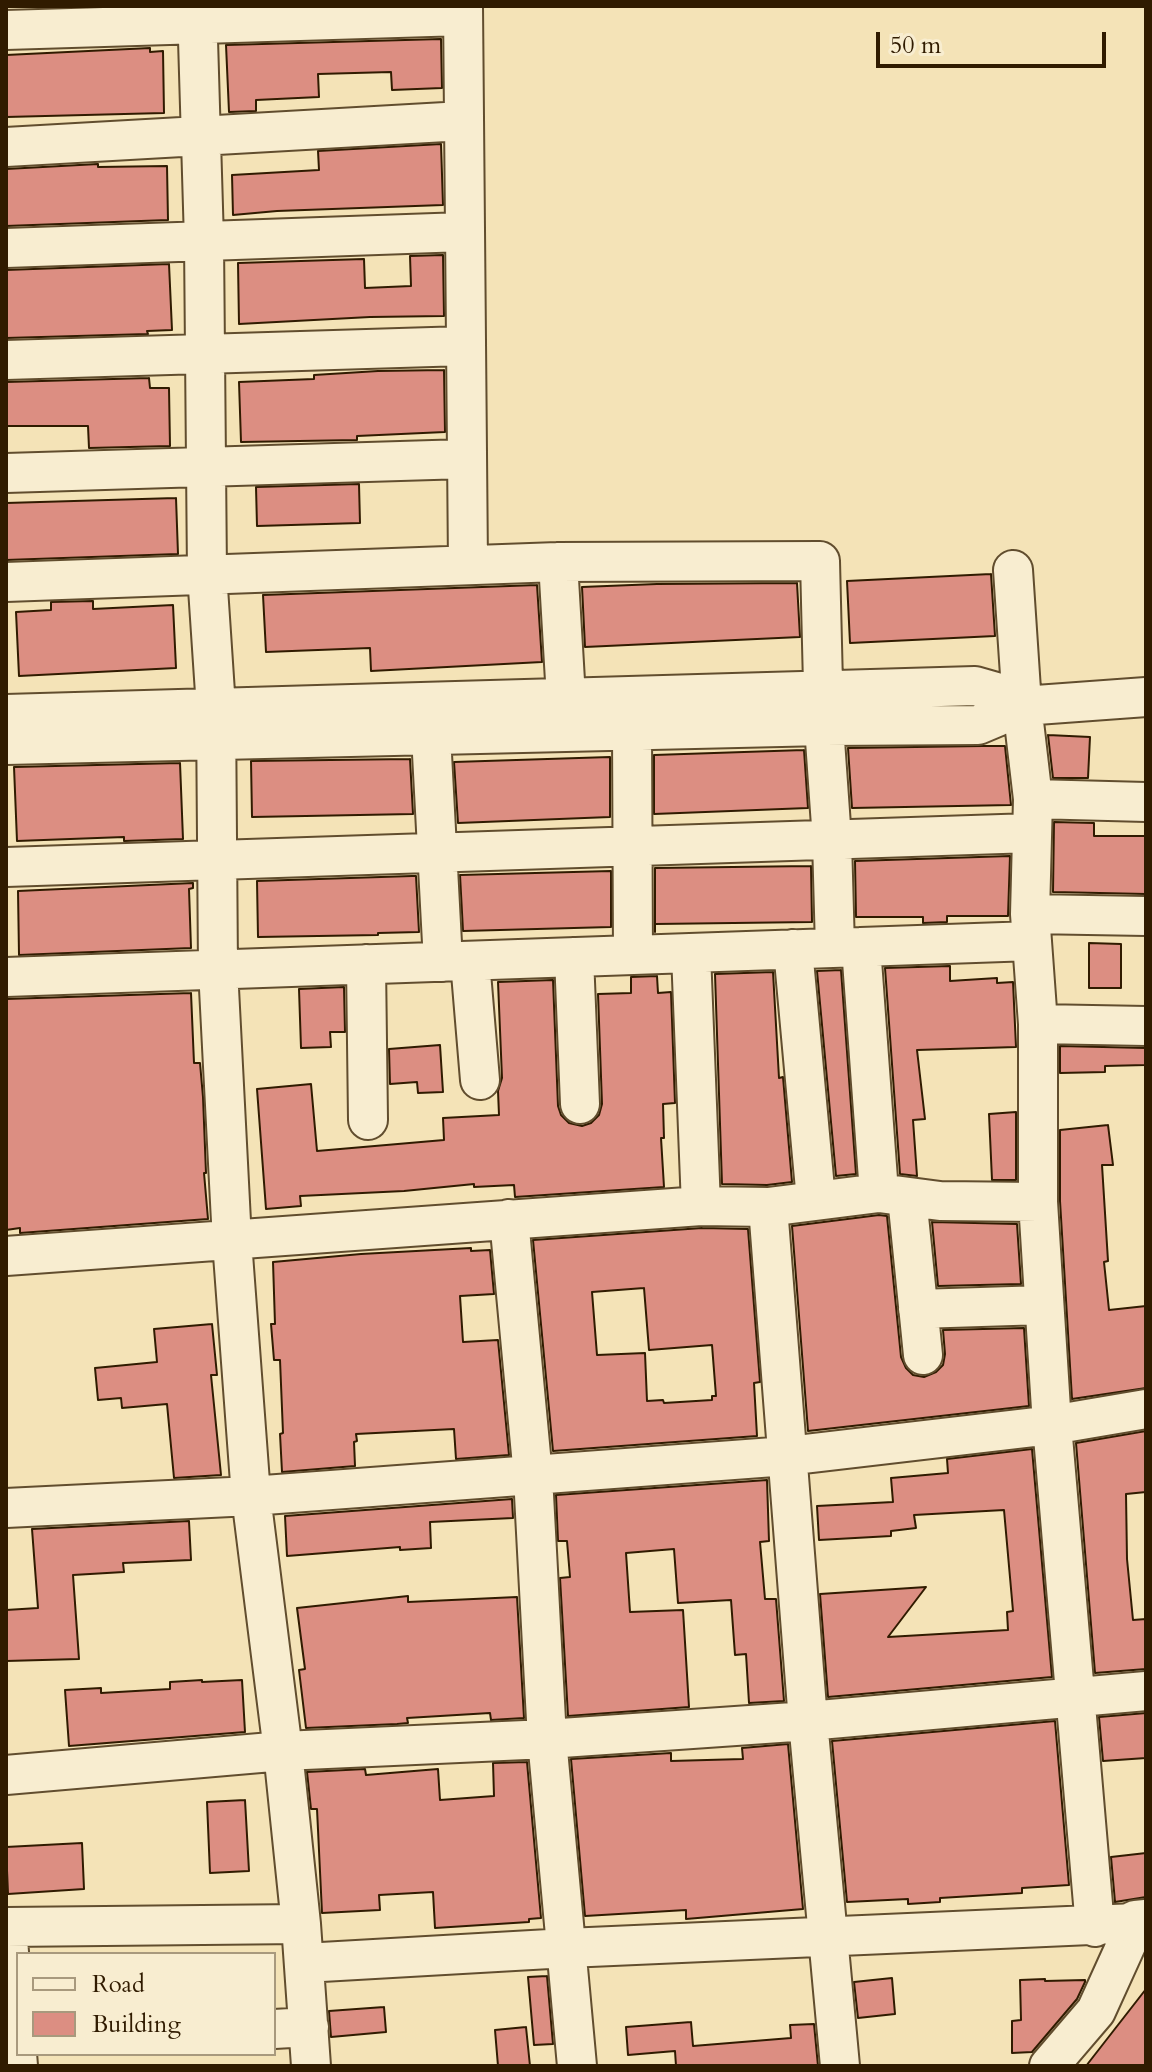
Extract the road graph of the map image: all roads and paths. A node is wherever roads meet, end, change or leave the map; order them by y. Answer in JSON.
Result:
{"nodes":[{"id":1,"x":463,"y":11,"type":"edge"},
{"id":2,"x":61,"y":16,"type":"edge"},
{"id":3,"x":197,"y":16,"type":"edge"},
{"id":4,"x":6,"y":30,"type":"edge"},
{"id":5,"x":463,"y":121,"type":"junction"},
{"id":6,"x":202,"y":136,"type":"junction"},
{"id":7,"x":6,"y":147,"type":"edge"},
{"id":8,"x":464,"y":232,"type":"junction"},
{"id":9,"x":204,"y":241,"type":"junction"},
{"id":10,"x":6,"y":248,"type":"edge"},
{"id":11,"x":465,"y":346,"type":"junction"},
{"id":12,"x":206,"y":353,"type":"junction"},
{"id":13,"x":6,"y":360,"type":"edge"},
{"id":14,"x":466,"y":459,"type":"junction"},
{"id":15,"x":206,"y":468,"type":"junction"},
{"id":16,"x":6,"y":473,"type":"edge"},
{"id":17,"x":558,"y":562,"type":"junction"},
{"id":18,"x":468,"y":565,"type":"junction"},
{"id":19,"x":1013,"y":570,"type":"dead end"},
{"id":20,"x":207,"y":573,"type":"junction"},
{"id":21,"x":6,"y":582,"type":"edge"},
{"id":22,"x":1146,"y":697,"type":"edge"},
{"id":23,"x":566,"y":698,"type":"junction"},
{"id":24,"x":1016,"y":706,"type":"junction"},
{"id":25,"x":823,"y":708,"type":"junction"},
{"id":26,"x":6,"y":714,"type":"edge"},
{"id":27,"x":216,"y":724,"type":"junction"},
{"id":28,"x":632,"y":731,"type":"junction"},
{"id":29,"x":431,"y":735,"type":"junction"},
{"id":30,"x":6,"y":745,"type":"edge"},
{"id":31,"x":1146,"y":802,"type":"edge"},
{"id":32,"x":1032,"y":816,"type":"junction"},
{"id":33,"x":832,"y":840,"type":"junction"},
{"id":34,"x":633,"y":847,"type":"junction"},
{"id":35,"x":438,"y":853,"type":"junction"},
{"id":36,"x":219,"y":860,"type":"junction"},
{"id":37,"x":6,"y":867,"type":"edge"},
{"id":38,"x":1146,"y":916,"type":"edge"},
{"id":39,"x":1031,"y":928,"type":"junction"},
{"id":40,"x":848,"y":948,"type":"junction"},
{"id":41,"x":793,"y":949,"type":"junction"},
{"id":42,"x":691,"y":953,"type":"junction"},
{"id":43,"x":633,"y":955,"type":"junction"},
{"id":44,"x":574,"y":957,"type":"junction"},
{"id":45,"x":456,"y":961,"type":"junction"},
{"id":46,"x":366,"y":964,"type":"junction"},
{"id":47,"x":218,"y":969,"type":"junction"},
{"id":48,"x":6,"y":977,"type":"edge"},
{"id":49,"x":1038,"y":1024,"type":"junction"},
{"id":50,"x":1146,"y":1026,"type":"edge"},
{"id":51,"x":480,"y":1080,"type":"dead end"},
{"id":52,"x":580,"y":1104,"type":"dead end"},
{"id":53,"x":368,"y":1120,"type":"dead end"},
{"id":54,"x":893,"y":1195,"type":"junction"},
{"id":55,"x":816,"y":1200,"type":"junction"},
{"id":56,"x":1038,"y":1202,"type":"junction"},
{"id":57,"x":701,"y":1206,"type":"junction"},
{"id":58,"x":768,"y":1207,"type":"junction"},
{"id":59,"x":509,"y":1219,"type":"junction"},
{"id":60,"x":232,"y":1241,"type":"junction"},
{"id":61,"x":6,"y":1256,"type":"edge"},
{"id":62,"x":1044,"y":1305,"type":"junction"},
{"id":63,"x":918,"y":1309,"type":"junction"},
{"id":64,"x":923,"y":1355,"type":"dead end"},
{"id":65,"x":1146,"y":1409,"type":"edge"},
{"id":66,"x":1052,"y":1425,"type":"junction"},
{"id":67,"x":787,"y":1456,"type":"junction"},
{"id":68,"x":533,"y":1476,"type":"junction"},
{"id":69,"x":251,"y":1496,"type":"junction"},
{"id":70,"x":6,"y":1508,"type":"edge"},
{"id":71,"x":1146,"y":1691,"type":"edge"},
{"id":72,"x":1074,"y":1696,"type":"junction"},
{"id":73,"x":808,"y":1721,"type":"junction"},
{"id":74,"x":547,"y":1739,"type":"junction"},
{"id":75,"x":283,"y":1751,"type":"junction"},
{"id":76,"x":6,"y":1775,"type":"edge"},
{"id":77,"x":301,"y":1924,"type":"junction"},
{"id":78,"x":1126,"y":1924,"type":"edge"},
{"id":79,"x":6,"y":1927,"type":"edge"},
{"id":80,"x":827,"y":1936,"type":"junction"},
{"id":81,"x":567,"y":1948,"type":"junction"},
{"id":82,"x":304,"y":1963,"type":"junction"},
{"id":83,"x":292,"y":2028,"type":"edge"},
{"id":84,"x":15,"y":2048,"type":"edge"},
{"id":85,"x":311,"y":2066,"type":"edge"},
{"id":86,"x":577,"y":2066,"type":"edge"},
{"id":87,"x":840,"y":2066,"type":"edge"},
{"id":88,"x":1049,"y":2066,"type":"edge"}],
"edges":[{"from":1,"to":3,"type":"street"},
{"from":1,"to":5,"type":"street"},
{"from":2,"to":3,"type":"street"},
{"from":2,"to":4,"type":"street"},
{"from":3,"to":6,"type":"street"},
{"from":5,"to":6,"type":"street"},
{"from":5,"to":8,"type":"street"},
{"from":6,"to":7,"type":"street"},
{"from":6,"to":9,"type":"street"},
{"from":8,"to":9,"type":"street"},
{"from":8,"to":11,"type":"street"},
{"from":9,"to":10,"type":"street"},
{"from":9,"to":12,"type":"street"},
{"from":11,"to":12,"type":"street"},
{"from":11,"to":14,"type":"street"},
{"from":12,"to":13,"type":"street"},
{"from":12,"to":15,"type":"street"},
{"from":14,"to":15,"type":"street"},
{"from":14,"to":18,"type":"street"},
{"from":15,"to":16,"type":"street"},
{"from":15,"to":20,"type":"street"},
{"from":17,"to":18,"type":"street"},
{"from":17,"to":23,"type":"street"},
{"from":17,"to":25,"type":"street"},
{"from":18,"to":20,"type":"street"},
{"from":19,"to":24,"type":"street"},
{"from":20,"to":21,"type":"street"},
{"from":20,"to":27,"type":"street"},
{"from":22,"to":24,"type":"street"},
{"from":23,"to":25,"type":"street"},
{"from":23,"to":27,"type":"street"},
{"from":24,"to":25,"type":"street"},
{"from":24,"to":32,"type":"street"},
{"from":25,"to":28,"type":"street"},
{"from":25,"to":33,"type":"street"},
{"from":26,"to":27,"type":"street"},
{"from":27,"to":29,"type":"street"},
{"from":27,"to":30,"type":"street"},
{"from":27,"to":36,"type":"street"},
{"from":28,"to":29,"type":"street"},
{"from":28,"to":34,"type":"street"},
{"from":29,"to":35,"type":"street"},
{"from":31,"to":32,"type":"street"},
{"from":32,"to":33,"type":"street"},
{"from":32,"to":39,"type":"street"},
{"from":33,"to":34,"type":"street"},
{"from":33,"to":40,"type":"street"},
{"from":34,"to":35,"type":"street"},
{"from":34,"to":43,"type":"street"},
{"from":35,"to":36,"type":"street"},
{"from":35,"to":45,"type":"street"},
{"from":36,"to":37,"type":"street"},
{"from":36,"to":47,"type":"street"},
{"from":38,"to":39,"type":"street"},
{"from":39,"to":40,"type":"street"},
{"from":39,"to":49,"type":"street"},
{"from":40,"to":41,"type":"street"},
{"from":40,"to":54,"type":"street"},
{"from":41,"to":42,"type":"street"},
{"from":41,"to":55,"type":"street"},
{"from":42,"to":43,"type":"street"},
{"from":42,"to":57,"type":"street"},
{"from":43,"to":44,"type":"street"},
{"from":44,"to":45,"type":"street"},
{"from":44,"to":52,"type":"street"},
{"from":45,"to":46,"type":"street"},
{"from":45,"to":51,"type":"street"},
{"from":46,"to":47,"type":"street"},
{"from":46,"to":53,"type":"street"},
{"from":47,"to":48,"type":"street"},
{"from":47,"to":60,"type":"street"},
{"from":49,"to":50,"type":"street"},
{"from":49,"to":56,"type":"street"},
{"from":54,"to":55,"type":"street"},
{"from":54,"to":56,"type":"street"},
{"from":54,"to":63,"type":"street"},
{"from":55,"to":58,"type":"street"},
{"from":56,"to":62,"type":"street"},
{"from":57,"to":58,"type":"street"},
{"from":57,"to":59,"type":"street"},
{"from":58,"to":67,"type":"street"},
{"from":59,"to":60,"type":"street"},
{"from":59,"to":68,"type":"street"},
{"from":60,"to":61,"type":"street"},
{"from":60,"to":69,"type":"street"},
{"from":62,"to":63,"type":"street"},
{"from":62,"to":66,"type":"street"},
{"from":63,"to":64,"type":"street"},
{"from":65,"to":66,"type":"street"},
{"from":66,"to":67,"type":"street"},
{"from":66,"to":72,"type":"street"},
{"from":67,"to":68,"type":"street"},
{"from":67,"to":73,"type":"street"},
{"from":68,"to":69,"type":"street"},
{"from":68,"to":74,"type":"street"},
{"from":69,"to":70,"type":"street"},
{"from":69,"to":75,"type":"street"},
{"from":71,"to":72,"type":"street"},
{"from":72,"to":73,"type":"street"},
{"from":72,"to":78,"type":"street"},
{"from":73,"to":74,"type":"street"},
{"from":73,"to":80,"type":"street"},
{"from":74,"to":75,"type":"street"},
{"from":74,"to":81,"type":"street"},
{"from":75,"to":76,"type":"street"},
{"from":75,"to":77,"type":"street"},
{"from":77,"to":79,"type":"street"},
{"from":77,"to":82,"type":"street"},
{"from":78,"to":80,"type":"street"},
{"from":78,"to":88,"type":"street"},
{"from":79,"to":84,"type":"street"},
{"from":80,"to":81,"type":"street"},
{"from":80,"to":87,"type":"street"},
{"from":81,"to":82,"type":"street"},
{"from":81,"to":86,"type":"street"},
{"from":82,"to":83,"type":"street"},
{"from":83,"to":85,"type":"street"}]}
